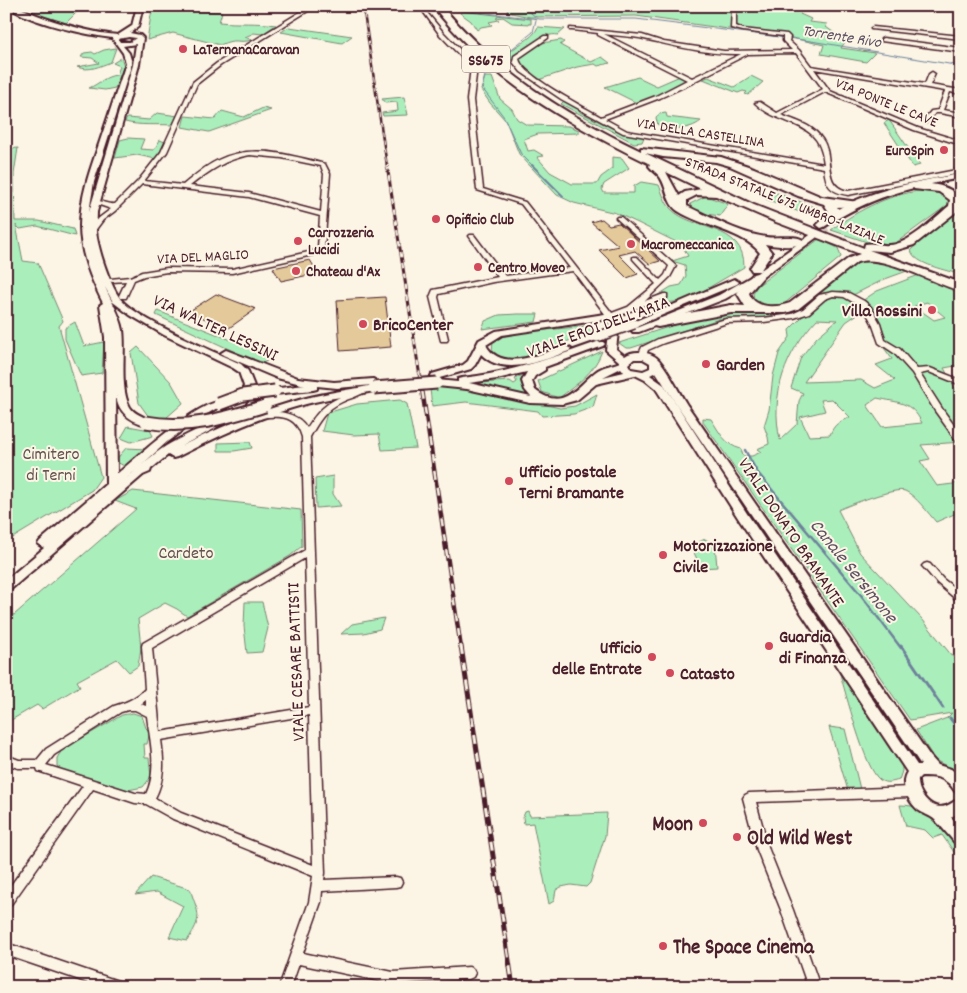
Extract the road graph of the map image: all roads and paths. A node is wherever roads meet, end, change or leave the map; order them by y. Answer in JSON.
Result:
{"nodes":[{"id":1,"x":140,"y":6,"type":"edge"},
{"id":2,"x":147,"y":6,"type":"edge"},
{"id":3,"x":314,"y":6,"type":"edge"},
{"id":4,"x":437,"y":6,"type":"edge"},
{"id":5,"x":444,"y":6,"type":"edge"},
{"id":6,"x":734,"y":6,"type":"edge"},
{"id":7,"x":12,"y":8,"type":"edge"},
{"id":8,"x":424,"y":10,"type":"dead end"},
{"id":9,"x":6,"y":17,"type":"edge"},
{"id":10,"x":873,"y":28,"type":"dead end"},
{"id":11,"x":572,"y":29,"type":"dead end"},
{"id":12,"x":600,"y":32,"type":"junction"},
{"id":13,"x":546,"y":37,"type":"dead end"},
{"id":14,"x":120,"y":38,"type":"junction"},
{"id":15,"x":961,"y":38,"type":"edge"},
{"id":16,"x":140,"y":39,"type":"junction"},
{"id":17,"x":883,"y":40,"type":"dead end"},
{"id":18,"x":961,"y":50,"type":"edge"},
{"id":19,"x":797,"y":51,"type":"junction"},
{"id":20,"x":748,"y":53,"type":"junction"},
{"id":21,"x":809,"y":67,"type":"junction"},
{"id":22,"x":932,"y":74,"type":"dead end"},
{"id":23,"x":693,"y":81,"type":"junction"},
{"id":24,"x":927,"y":87,"type":"junction"},
{"id":25,"x":825,"y":90,"type":"junction"},
{"id":26,"x":948,"y":90,"type":"junction"},
{"id":27,"x":961,"y":92,"type":"edge"},
{"id":28,"x":758,"y":104,"type":"dead end"},
{"id":29,"x":940,"y":111,"type":"junction"},
{"id":30,"x":777,"y":115,"type":"junction"},
{"id":31,"x":961,"y":115,"type":"edge"},
{"id":32,"x":600,"y":119,"type":"junction"},
{"id":33,"x":926,"y":122,"type":"dead end"},
{"id":34,"x":960,"y":144,"type":"edge"},
{"id":35,"x":632,"y":148,"type":"junction"},
{"id":36,"x":726,"y":162,"type":"junction"},
{"id":37,"x":825,"y":166,"type":"junction"},
{"id":38,"x":961,"y":171,"type":"edge"},
{"id":39,"x":961,"y":176,"type":"edge"},
{"id":40,"x":698,"y":178,"type":"junction"},
{"id":41,"x":961,"y":181,"type":"edge"},
{"id":42,"x":140,"y":182,"type":"junction"},
{"id":43,"x":184,"y":186,"type":"junction"},
{"id":44,"x":918,"y":188,"type":"junction"},
{"id":45,"x":721,"y":194,"type":"junction"},
{"id":46,"x":85,"y":201,"type":"junction"},
{"id":47,"x":96,"y":202,"type":"junction"},
{"id":48,"x":829,"y":203,"type":"junction"},
{"id":49,"x":854,"y":204,"type":"junction"},
{"id":50,"x":958,"y":204,"type":"edge"},
{"id":51,"x":115,"y":208,"type":"junction"},
{"id":52,"x":682,"y":208,"type":"junction"},
{"id":53,"x":93,"y":212,"type":"junction"},
{"id":54,"x":324,"y":216,"type":"junction"},
{"id":55,"x":619,"y":218,"type":"dead end"},
{"id":56,"x":826,"y":223,"type":"junction"},
{"id":57,"x":92,"y":231,"type":"junction"},
{"id":58,"x":472,"y":236,"type":"dead end"},
{"id":59,"x":806,"y":237,"type":"junction"},
{"id":60,"x":753,"y":239,"type":"junction"},
{"id":61,"x":838,"y":241,"type":"junction"},
{"id":62,"x":910,"y":243,"type":"junction"},
{"id":63,"x":865,"y":245,"type":"junction"},
{"id":64,"x":635,"y":258,"type":"dead end"},
{"id":65,"x":888,"y":260,"type":"junction"},
{"id":66,"x":845,"y":264,"type":"junction"},
{"id":67,"x":101,"y":265,"type":"junction"},
{"id":68,"x":915,"y":267,"type":"junction"},
{"id":69,"x":574,"y":268,"type":"junction"},
{"id":70,"x":757,"y":273,"type":"junction"},
{"id":71,"x":934,"y":274,"type":"junction"},
{"id":72,"x":131,"y":279,"type":"junction"},
{"id":73,"x":503,"y":279,"type":"junction"},
{"id":74,"x":112,"y":280,"type":"junction"},
{"id":75,"x":961,"y":281,"type":"edge"},
{"id":76,"x":660,"y":284,"type":"junction"},
{"id":77,"x":961,"y":287,"type":"edge"},
{"id":78,"x":103,"y":294,"type":"junction"},
{"id":79,"x":123,"y":296,"type":"junction"},
{"id":80,"x":664,"y":296,"type":"dead end"},
{"id":81,"x":632,"y":308,"type":"junction"},
{"id":82,"x":768,"y":311,"type":"junction"},
{"id":83,"x":611,"y":316,"type":"junction"},
{"id":84,"x":658,"y":323,"type":"junction"},
{"id":85,"x":635,"y":327,"type":"junction"},
{"id":86,"x":444,"y":339,"type":"dead end"},
{"id":87,"x":599,"y":340,"type":"junction"},
{"id":88,"x":481,"y":345,"type":"junction"},
{"id":89,"x":612,"y":347,"type":"junction"},
{"id":90,"x":639,"y":356,"type":"junction"},
{"id":91,"x":530,"y":361,"type":"junction"},
{"id":92,"x":623,"y":362,"type":"junction"},
{"id":93,"x":655,"y":362,"type":"junction"},
{"id":94,"x":550,"y":363,"type":"junction"},
{"id":95,"x":602,"y":372,"type":"junction"},
{"id":96,"x":915,"y":372,"type":"junction"},
{"id":97,"x":635,"y":374,"type":"junction"},
{"id":98,"x":437,"y":380,"type":"junction"},
{"id":99,"x":593,"y":383,"type":"junction"},
{"id":100,"x":961,"y":383,"type":"edge"},
{"id":101,"x":339,"y":392,"type":"junction"},
{"id":102,"x":547,"y":401,"type":"junction"},
{"id":103,"x":263,"y":410,"type":"junction"},
{"id":104,"x":306,"y":437,"type":"junction"},
{"id":105,"x":961,"y":441,"type":"edge"},
{"id":106,"x":139,"y":473,"type":"junction"},
{"id":107,"x":111,"y":487,"type":"junction"},
{"id":108,"x":308,"y":552,"type":"junction"},
{"id":109,"x":283,"y":566,"type":"junction"},
{"id":110,"x":309,"y":566,"type":"junction"},
{"id":111,"x":927,"y":566,"type":"dead end"},
{"id":112,"x":6,"y":576,"type":"edge"},
{"id":113,"x":6,"y":587,"type":"edge"},
{"id":114,"x":961,"y":599,"type":"edge"},
{"id":115,"x":150,"y":690,"type":"junction"},
{"id":116,"x":128,"y":706,"type":"junction"},
{"id":117,"x":314,"y":710,"type":"junction"},
{"id":118,"x":152,"y":714,"type":"junction"},
{"id":119,"x":155,"y":737,"type":"junction"},
{"id":120,"x":6,"y":759,"type":"edge"},
{"id":121,"x":40,"y":764,"type":"junction"},
{"id":122,"x":934,"y":770,"type":"junction"},
{"id":123,"x":915,"y":773,"type":"junction"},
{"id":124,"x":959,"y":784,"type":"edge"},
{"id":125,"x":90,"y":785,"type":"junction"},
{"id":126,"x":911,"y":792,"type":"junction"},
{"id":127,"x":149,"y":799,"type":"junction"},
{"id":128,"x":961,"y":805,"type":"edge"},
{"id":129,"x":937,"y":812,"type":"junction"},
{"id":130,"x":961,"y":839,"type":"edge"},
{"id":131,"x":319,"y":873,"type":"junction"},
{"id":132,"x":396,"y":882,"type":"dead end"},
{"id":133,"x":317,"y":886,"type":"junction"},
{"id":134,"x":6,"y":902,"type":"edge"},
{"id":135,"x":6,"y":949,"type":"edge"},
{"id":136,"x":295,"y":957,"type":"junction"},
{"id":137,"x":469,"y":973,"type":"dead end"},
{"id":138,"x":285,"y":986,"type":"edge"},
{"id":139,"x":118,"y":987,"type":"edge"},
{"id":140,"x":814,"y":987,"type":"edge"}],
"edges":[{"from":1,"to":14,"type":"main road"},
{"from":2,"to":16,"type":"main road","name":"VIA WALTER LESSINI"},
{"from":3,"to":42,"type":"street"},
{"from":4,"to":35,"type":"highway","name":"STRADA STATALE 675 UMBRO-LAZIALE","number":"SS675"},
{"from":5,"to":35,"type":"highway","name":"STRADA STATALE 675 UMBRO-LAZIALE","number":"SS675"},
{"from":6,"to":19,"type":"street","name":"VIA PONTE LE CAVE"},
{"from":7,"to":9,"type":"street"},
{"from":7,"to":14,"type":"main road"},
{"from":8,"to":69,"type":"street"},
{"from":10,"to":15,"type":"street"},
{"from":11,"to":12,"type":"street"},
{"from":12,"to":20,"type":"street"},
{"from":12,"to":23,"type":"street"},
{"from":13,"to":32,"type":"street","name":"VIA DELLA CASTELLINA"},
{"from":14,"to":16,"type":"main road"},
{"from":14,"to":46,"type":"main road"},
{"from":16,"to":47,"type":"main road","name":"VIA WALTER LESSINI"},
{"from":17,"to":18,"type":"street"},
{"from":19,"to":20,"type":"street"},
{"from":19,"to":21,"type":"street","name":"VIA PONTE LE CAVE"},
{"from":20,"to":23,"type":"street"},
{"from":21,"to":24,"type":"street"},
{"from":21,"to":25,"type":"street","name":"VIA PONTE LE CAVE"},
{"from":22,"to":24,"type":"street"},
{"from":23,"to":32,"type":"street"},
{"from":24,"to":26,"type":"street"},
{"from":25,"to":30,"type":"street","name":"VIA DELLA CASTELLINA"},
{"from":25,"to":34,"type":"street","name":"VIA PONTE LE CAVE"},
{"from":26,"to":27,"type":"street"},
{"from":26,"to":29,"type":"street"},
{"from":28,"to":30,"type":"street","name":"VIA DELLA CASTELLINA"},
{"from":29,"to":31,"type":"street"},
{"from":29,"to":33,"type":"street"},
{"from":30,"to":37,"type":"street","name":"VIA DELLA CASTELLINA"},
{"from":32,"to":37,"type":"street","name":"VIA DELLA CASTELLINA"},
{"from":35,"to":36,"type":"highway"},
{"from":35,"to":40,"type":"highway","name":"STRADA STATALE 675 UMBRO-LAZIALE","number":"SS675"},
{"from":35,"to":45,"type":"highway","name":"STRADA STATALE 675 UMBRO-LAZIALE","number":"SS675"},
{"from":35,"to":52,"type":"highway"},
{"from":36,"to":40,"type":"highway"},
{"from":36,"to":48,"type":"highway"},
{"from":37,"to":38,"type":"street","name":"VIA DELLA CASTELLINA"},
{"from":39,"to":49,"type":"main road"},
{"from":40,"to":63,"type":"highway","name":"STRADA STATALE 675 UMBRO-LAZIALE","number":"SS675"},
{"from":41,"to":44,"type":"main road"},
{"from":42,"to":43,"type":"street"},
{"from":42,"to":51,"type":"street"},
{"from":43,"to":54,"type":"street"},
{"from":43,"to":54,"type":"street","name":"VIA DEL MAGLIO"},
{"from":44,"to":50,"type":"highway"},
{"from":44,"to":56,"type":"main road"},
{"from":45,"to":52,"type":"highway"},
{"from":45,"to":61,"type":"highway","name":"STRADA STATALE 675 UMBRO-LAZIALE","number":"SS675"},
{"from":46,"to":53,"type":"street"},
{"from":46,"to":78,"type":"main road"},
{"from":47,"to":51,"type":"street"},
{"from":47,"to":53,"type":"main road","name":"VIA WALTER LESSINI"},
{"from":48,"to":49,"type":"highway"},
{"from":48,"to":56,"type":"highway"},
{"from":49,"to":56,"type":"main road"},
{"from":50,"to":62,"type":"highway"},
{"from":51,"to":53,"type":"street"},
{"from":51,"to":57,"type":"street"},
{"from":52,"to":60,"type":"highway"},
{"from":53,"to":57,"type":"main road","name":"VIA WALTER LESSINI"},
{"from":54,"to":72,"type":"street","name":"VIA DEL MAGLIO"},
{"from":55,"to":76,"type":"street"},
{"from":57,"to":67,"type":"main road","name":"VIA WALTER LESSINI"},
{"from":58,"to":73,"type":"street"},
{"from":59,"to":60,"type":"highway"},
{"from":59,"to":70,"type":"main road","name":"VIALE EROI DELL'ARIA"},
{"from":59,"to":70,"type":"main road","name":"VIALE EROI DELL'ARIA"},
{"from":60,"to":70,"type":"highway"},
{"from":61,"to":65,"type":"highway","name":"STRADA STATALE 675 UMBRO-LAZIALE","number":"SS675"},
{"from":61,"to":66,"type":"highway"},
{"from":62,"to":63,"type":"highway"},
{"from":62,"to":68,"type":"highway"},
{"from":63,"to":68,"type":"highway","name":"STRADA STATALE 675 UMBRO-LAZIALE","number":"SS675"},
{"from":64,"to":76,"type":"street"},
{"from":65,"to":66,"type":"highway"},
{"from":65,"to":68,"type":"highway","name":"STRADA STATALE 675 UMBRO-LAZIALE","number":"SS675"},
{"from":66,"to":82,"type":"highway"},
{"from":67,"to":74,"type":"main road","name":"VIA WALTER LESSINI"},
{"from":67,"to":106,"type":"main road","name":"VIA WALTER LESSINI"},
{"from":68,"to":71,"type":"highway","name":"STRADA STATALE 675 UMBRO-LAZIALE","number":"SS675"},
{"from":69,"to":73,"type":"street"},
{"from":69,"to":83,"type":"street"},
{"from":70,"to":82,"type":"highway"},
{"from":70,"to":84,"type":"main road","name":"VIALE EROI DELL'ARIA"},
{"from":70,"to":85,"type":"main road","name":"VIALE EROI DELL'ARIA"},
{"from":71,"to":75,"type":"highway","name":"STRADA STATALE 675 UMBRO-LAZIALE","number":"SS675"},
{"from":71,"to":77,"type":"highway","name":"STRADA STATALE 675 UMBRO-LAZIALE","number":"SS675"},
{"from":72,"to":74,"type":"street","name":"VIA DEL MAGLIO"},
{"from":72,"to":79,"type":"street"},
{"from":73,"to":86,"type":"street"},
{"from":74,"to":79,"type":"main road","name":"VIA WALTER LESSINI"},
{"from":76,"to":81,"type":"street"},
{"from":78,"to":103,"type":"main road","bridge":true},
{"from":78,"to":107,"type":"main road"},
{"from":79,"to":101,"type":"main road","name":"VIA WALTER LESSINI"},
{"from":80,"to":81,"type":"street"},
{"from":81,"to":83,"type":"street"},
{"from":82,"to":84,"type":"highway"},
{"from":83,"to":88,"type":"main road"},
{"from":83,"to":89,"type":"main road"},
{"from":84,"to":85,"type":"main road","name":"VIALE EROI DELL'ARIA"},
{"from":85,"to":87,"type":"main road","name":"VIALE EROI DELL'ARIA"},
{"from":87,"to":91,"type":"main road","name":"VIALE EROI DELL'ARIA"},
{"from":87,"to":94,"type":"main road","name":"VIALE EROI DELL'ARIA"},
{"from":88,"to":91,"type":"main road"},
{"from":88,"to":98,"type":"main road"},
{"from":89,"to":90,"type":"main road"},
{"from":89,"to":92,"type":"main road","name":"VIALE DONATO BRAMANTE"},
{"from":89,"to":95,"type":"main road"},
{"from":90,"to":92,"type":"main road"},
{"from":90,"to":93,"type":"main road"},
{"from":90,"to":96,"type":"street"},
{"from":91,"to":98,"type":"main road","name":"VIALE EROI DELL'ARIA"},
{"from":92,"to":95,"type":"main road"},
{"from":92,"to":97,"type":"main road","name":"VIALE DONATO BRAMANTE"},
{"from":93,"to":97,"type":"main road"},
{"from":93,"to":122,"type":"main road","name":"VIALE DONATO BRAMANTE"},
{"from":94,"to":98,"type":"main road","name":"VIALE EROI DELL'ARIA"},
{"from":94,"to":102,"type":"main road"},
{"from":95,"to":99,"type":"main road"},
{"from":96,"to":100,"type":"street"},
{"from":96,"to":105,"type":"street"},
{"from":97,"to":99,"type":"main road"},
{"from":97,"to":123,"type":"main road","name":"VIALE DONATO BRAMANTE"},
{"from":98,"to":101,"type":"main road","name":"VIALE EROI DELL'ARIA","bridge":true},
{"from":98,"to":102,"type":"main road"},
{"from":99,"to":102,"type":"main road"},
{"from":101,"to":103,"type":"main road"},
{"from":101,"to":104,"type":"street","name":"VIALE CESARE BATTISTI"},
{"from":101,"to":107,"type":"main road","bridge":true},
{"from":103,"to":104,"type":"street"},
{"from":103,"to":106,"type":"main road"},
{"from":104,"to":108,"type":"street","name":"VIALE CESARE BATTISTI"},
{"from":106,"to":113,"type":"main road"},
{"from":107,"to":112,"type":"main road"},
{"from":108,"to":109,"type":"street"},
{"from":108,"to":110,"type":"street","name":"VIALE CESARE BATTISTI"},
{"from":109,"to":110,"type":"street"},
{"from":109,"to":115,"type":"street"},
{"from":110,"to":117,"type":"street","name":"VIALE CESARE BATTISTI"},
{"from":111,"to":114,"type":"street"},
{"from":115,"to":116,"type":"street"},
{"from":115,"to":118,"type":"street"},
{"from":116,"to":118,"type":"street"},
{"from":116,"to":121,"type":"street"},
{"from":117,"to":119,"type":"street"},
{"from":117,"to":131,"type":"street","name":"VIALE CESARE BATTISTI"},
{"from":118,"to":119,"type":"street"},
{"from":119,"to":127,"type":"street"},
{"from":120,"to":121,"type":"street"},
{"from":121,"to":125,"type":"street"},
{"from":122,"to":123,"type":"main road"},
{"from":122,"to":124,"type":"main road"},
{"from":123,"to":126,"type":"main road"},
{"from":125,"to":127,"type":"street"},
{"from":125,"to":134,"type":"street"},
{"from":126,"to":129,"type":"main road"},
{"from":126,"to":140,"type":"street"},
{"from":127,"to":131,"type":"street"},
{"from":128,"to":129,"type":"main road"},
{"from":129,"to":130,"type":"main road"},
{"from":131,"to":133,"type":"street","name":"VIALE CESARE BATTISTI"},
{"from":132,"to":133,"type":"street"},
{"from":133,"to":136,"type":"street","name":"VIALE CESARE BATTISTI"},
{"from":135,"to":139,"type":"street"},
{"from":136,"to":137,"type":"street"},
{"from":136,"to":138,"type":"street","name":"VIALE CESARE BATTISTI"}]}
